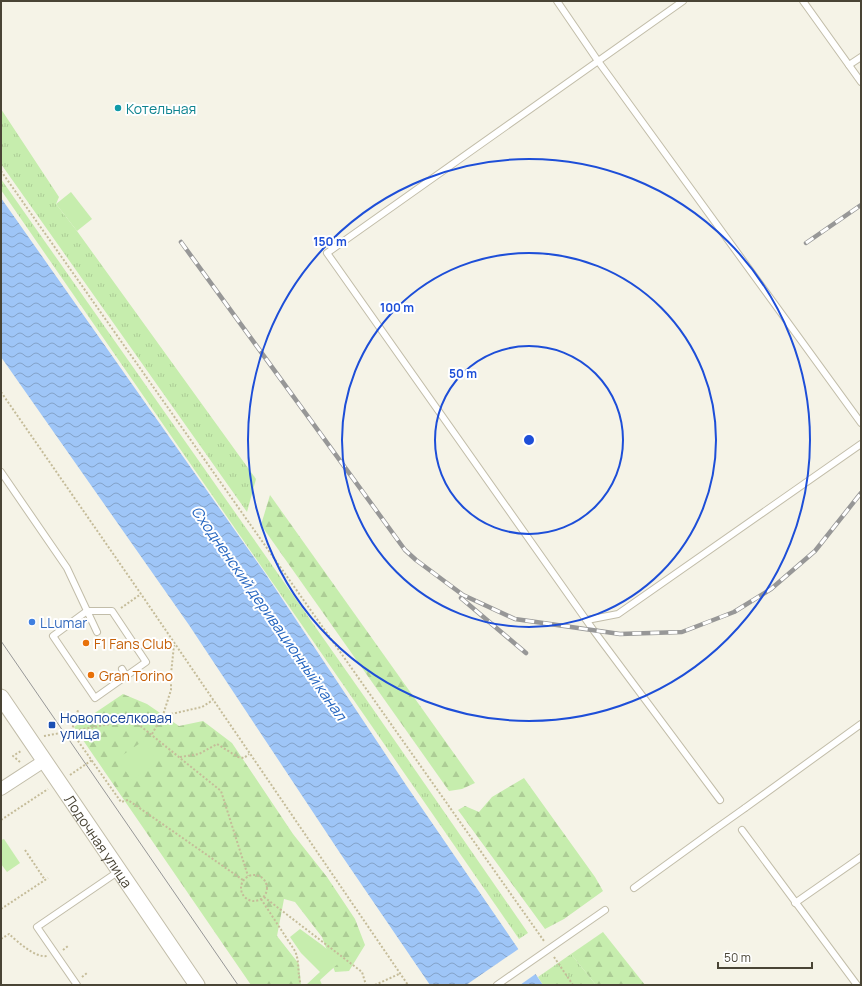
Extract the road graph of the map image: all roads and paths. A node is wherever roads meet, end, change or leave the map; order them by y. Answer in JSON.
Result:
{"nodes":[{"id":1,"x":557,"y":1,"type":"edge"},
{"id":2,"x":683,"y":1,"type":"edge"},
{"id":3,"x":803,"y":1,"type":"edge"},
{"id":4,"x":861,"y":57,"type":"edge"},
{"id":5,"x":598,"y":61,"type":"junction"},
{"id":6,"x":849,"y":65,"type":"junction"},
{"id":7,"x":861,"y":82,"type":"edge"},
{"id":8,"x":1,"y":171,"type":"edge"},
{"id":9,"x":1,"y":392,"type":"edge"},
{"id":10,"x":861,"y":423,"type":"edge"},
{"id":11,"x":861,"y":444,"type":"edge"},
{"id":12,"x":1,"y":472,"type":"edge"},
{"id":13,"x":141,"y":594,"type":"junction"},
{"id":14,"x":121,"y":608,"type":"dead end"},
{"id":15,"x":88,"y":611,"type":"junction"},
{"id":16,"x":587,"y":620,"type":"junction"},
{"id":17,"x":97,"y":632,"type":"dead end"},
{"id":18,"x":175,"y":644,"type":"junction"},
{"id":19,"x":122,"y":669,"type":"dead end"},
{"id":20,"x":126,"y":676,"type":"junction"},
{"id":21,"x":1,"y":697,"type":"edge"},
{"id":22,"x":213,"y":700,"type":"junction"},
{"id":23,"x":78,"y":710,"type":"dead end"},
{"id":24,"x":163,"y":715,"type":"junction"},
{"id":25,"x":136,"y":722,"type":"junction"},
{"id":26,"x":861,"y":724,"type":"edge"},
{"id":27,"x":71,"y":731,"type":"junction"},
{"id":28,"x":152,"y":734,"type":"junction"},
{"id":29,"x":44,"y":736,"type":"dead end"},
{"id":30,"x":24,"y":749,"type":"dead end"},
{"id":31,"x":249,"y":754,"type":"junction"},
{"id":32,"x":180,"y":757,"type":"junction"},
{"id":33,"x":44,"y":760,"type":"junction"},
{"id":34,"x":92,"y":760,"type":"junction"},
{"id":35,"x":23,"y":766,"type":"dead end"},
{"id":36,"x":67,"y":777,"type":"dead end"},
{"id":37,"x":1,"y":789,"type":"edge"},
{"id":38,"x":48,"y":789,"type":"dead end"},
{"id":39,"x":720,"y":800,"type":"dead end"},
{"id":40,"x":1,"y":820,"type":"edge"},
{"id":41,"x":742,"y":830,"type":"dead end"},
{"id":42,"x":26,"y":850,"type":"dead end"},
{"id":43,"x":861,"y":857,"type":"edge"},
{"id":44,"x":119,"y":871,"type":"junction"},
{"id":45,"x":248,"y":876,"type":"junction"},
{"id":46,"x":48,"y":878,"type":"dead end"},
{"id":47,"x":45,"y":880,"type":"junction"},
{"id":48,"x":243,"y":880,"type":"junction"},
{"id":49,"x":634,"y":888,"type":"dead end"},
{"id":50,"x":264,"y":897,"type":"junction"},
{"id":51,"x":261,"y":899,"type":"junction"},
{"id":52,"x":795,"y":903,"type":"junction"},
{"id":53,"x":1,"y":909,"type":"edge"},
{"id":54,"x":605,"y":910,"type":"dead end"},
{"id":55,"x":542,"y":937,"type":"dead end"},
{"id":56,"x":1,"y":939,"type":"edge"},
{"id":57,"x":549,"y":948,"type":"junction"},
{"id":58,"x":56,"y":955,"type":"junction"},
{"id":59,"x":400,"y":974,"type":"junction"},
{"id":60,"x":77,"y":985,"type":"edge"},
{"id":61,"x":197,"y":985,"type":"edge"},
{"id":62,"x":301,"y":985,"type":"edge"},
{"id":63,"x":366,"y":985,"type":"edge"},
{"id":64,"x":375,"y":985,"type":"edge"},
{"id":65,"x":408,"y":985,"type":"edge"},
{"id":66,"x":497,"y":985,"type":"edge"},
{"id":67,"x":573,"y":985,"type":"edge"},
{"id":68,"x":857,"y":985,"type":"edge"}],
"edges":[{"from":1,"to":5,"type":"lane"},
{"from":2,"to":5,"type":"lane"},
{"from":3,"to":6,"type":"lane"},
{"from":4,"to":6,"type":"lane"},
{"from":5,"to":10,"type":"lane"},
{"from":5,"to":16,"type":"lane"},
{"from":6,"to":7,"type":"lane"},
{"from":8,"to":55,"type":"path"},
{"from":9,"to":13,"type":"path"},
{"from":11,"to":16,"type":"lane"},
{"from":12,"to":15,"type":"lane"},
{"from":13,"to":14,"type":"path"},
{"from":13,"to":18,"type":"path"},
{"from":15,"to":17,"type":"lane"},
{"from":15,"to":20,"type":"lane"},
{"from":15,"to":20,"type":"lane"},
{"from":16,"to":39,"type":"lane"},
{"from":18,"to":22,"type":"path"},
{"from":18,"to":24,"type":"path"},
{"from":19,"to":20,"type":"lane"},
{"from":21,"to":33,"type":"street","name":"Лодочная улица"},
{"from":22,"to":24,"type":"path"},
{"from":22,"to":31,"type":"path"},
{"from":23,"to":27,"type":"path"},
{"from":24,"to":25,"type":"path"},
{"from":24,"to":28,"type":"path"},
{"from":25,"to":27,"type":"path"},
{"from":25,"to":28,"type":"path"},
{"from":26,"to":49,"type":"lane","bridge":true},
{"from":27,"to":29,"type":"path"},
{"from":27,"to":34,"type":"path"},
{"from":28,"to":32,"type":"path"},
{"from":30,"to":35,"type":"path"},
{"from":31,"to":32,"type":"path"},
{"from":31,"to":59,"type":"path"},
{"from":32,"to":45,"type":"path"},
{"from":33,"to":37,"type":"street"},
{"from":33,"to":44,"type":"street","name":"Лодочная улица"},
{"from":34,"to":36,"type":"path"},
{"from":34,"to":48,"type":"path"},
{"from":38,"to":40,"type":"path"},
{"from":41,"to":52,"type":"lane"},
{"from":42,"to":47,"type":"path"},
{"from":43,"to":52,"type":"lane"},
{"from":44,"to":58,"type":"lane"},
{"from":44,"to":61,"type":"street","name":"Лодочная улица"},
{"from":45,"to":48,"type":"path"},
{"from":45,"to":50,"type":"path"},
{"from":46,"to":47,"type":"path"},
{"from":47,"to":53,"type":"path"},
{"from":48,"to":51,"type":"path"},
{"from":50,"to":51,"type":"path"},
{"from":50,"to":63,"type":"path"},
{"from":51,"to":62,"type":"path"},
{"from":52,"to":68,"type":"lane"},
{"from":54,"to":57,"type":"lane"},
{"from":56,"to":58,"type":"path"},
{"from":57,"to":66,"type":"lane"},
{"from":57,"to":67,"type":"path"},
{"from":58,"to":60,"type":"lane"},
{"from":59,"to":64,"type":"path"},
{"from":59,"to":65,"type":"path"}]}
